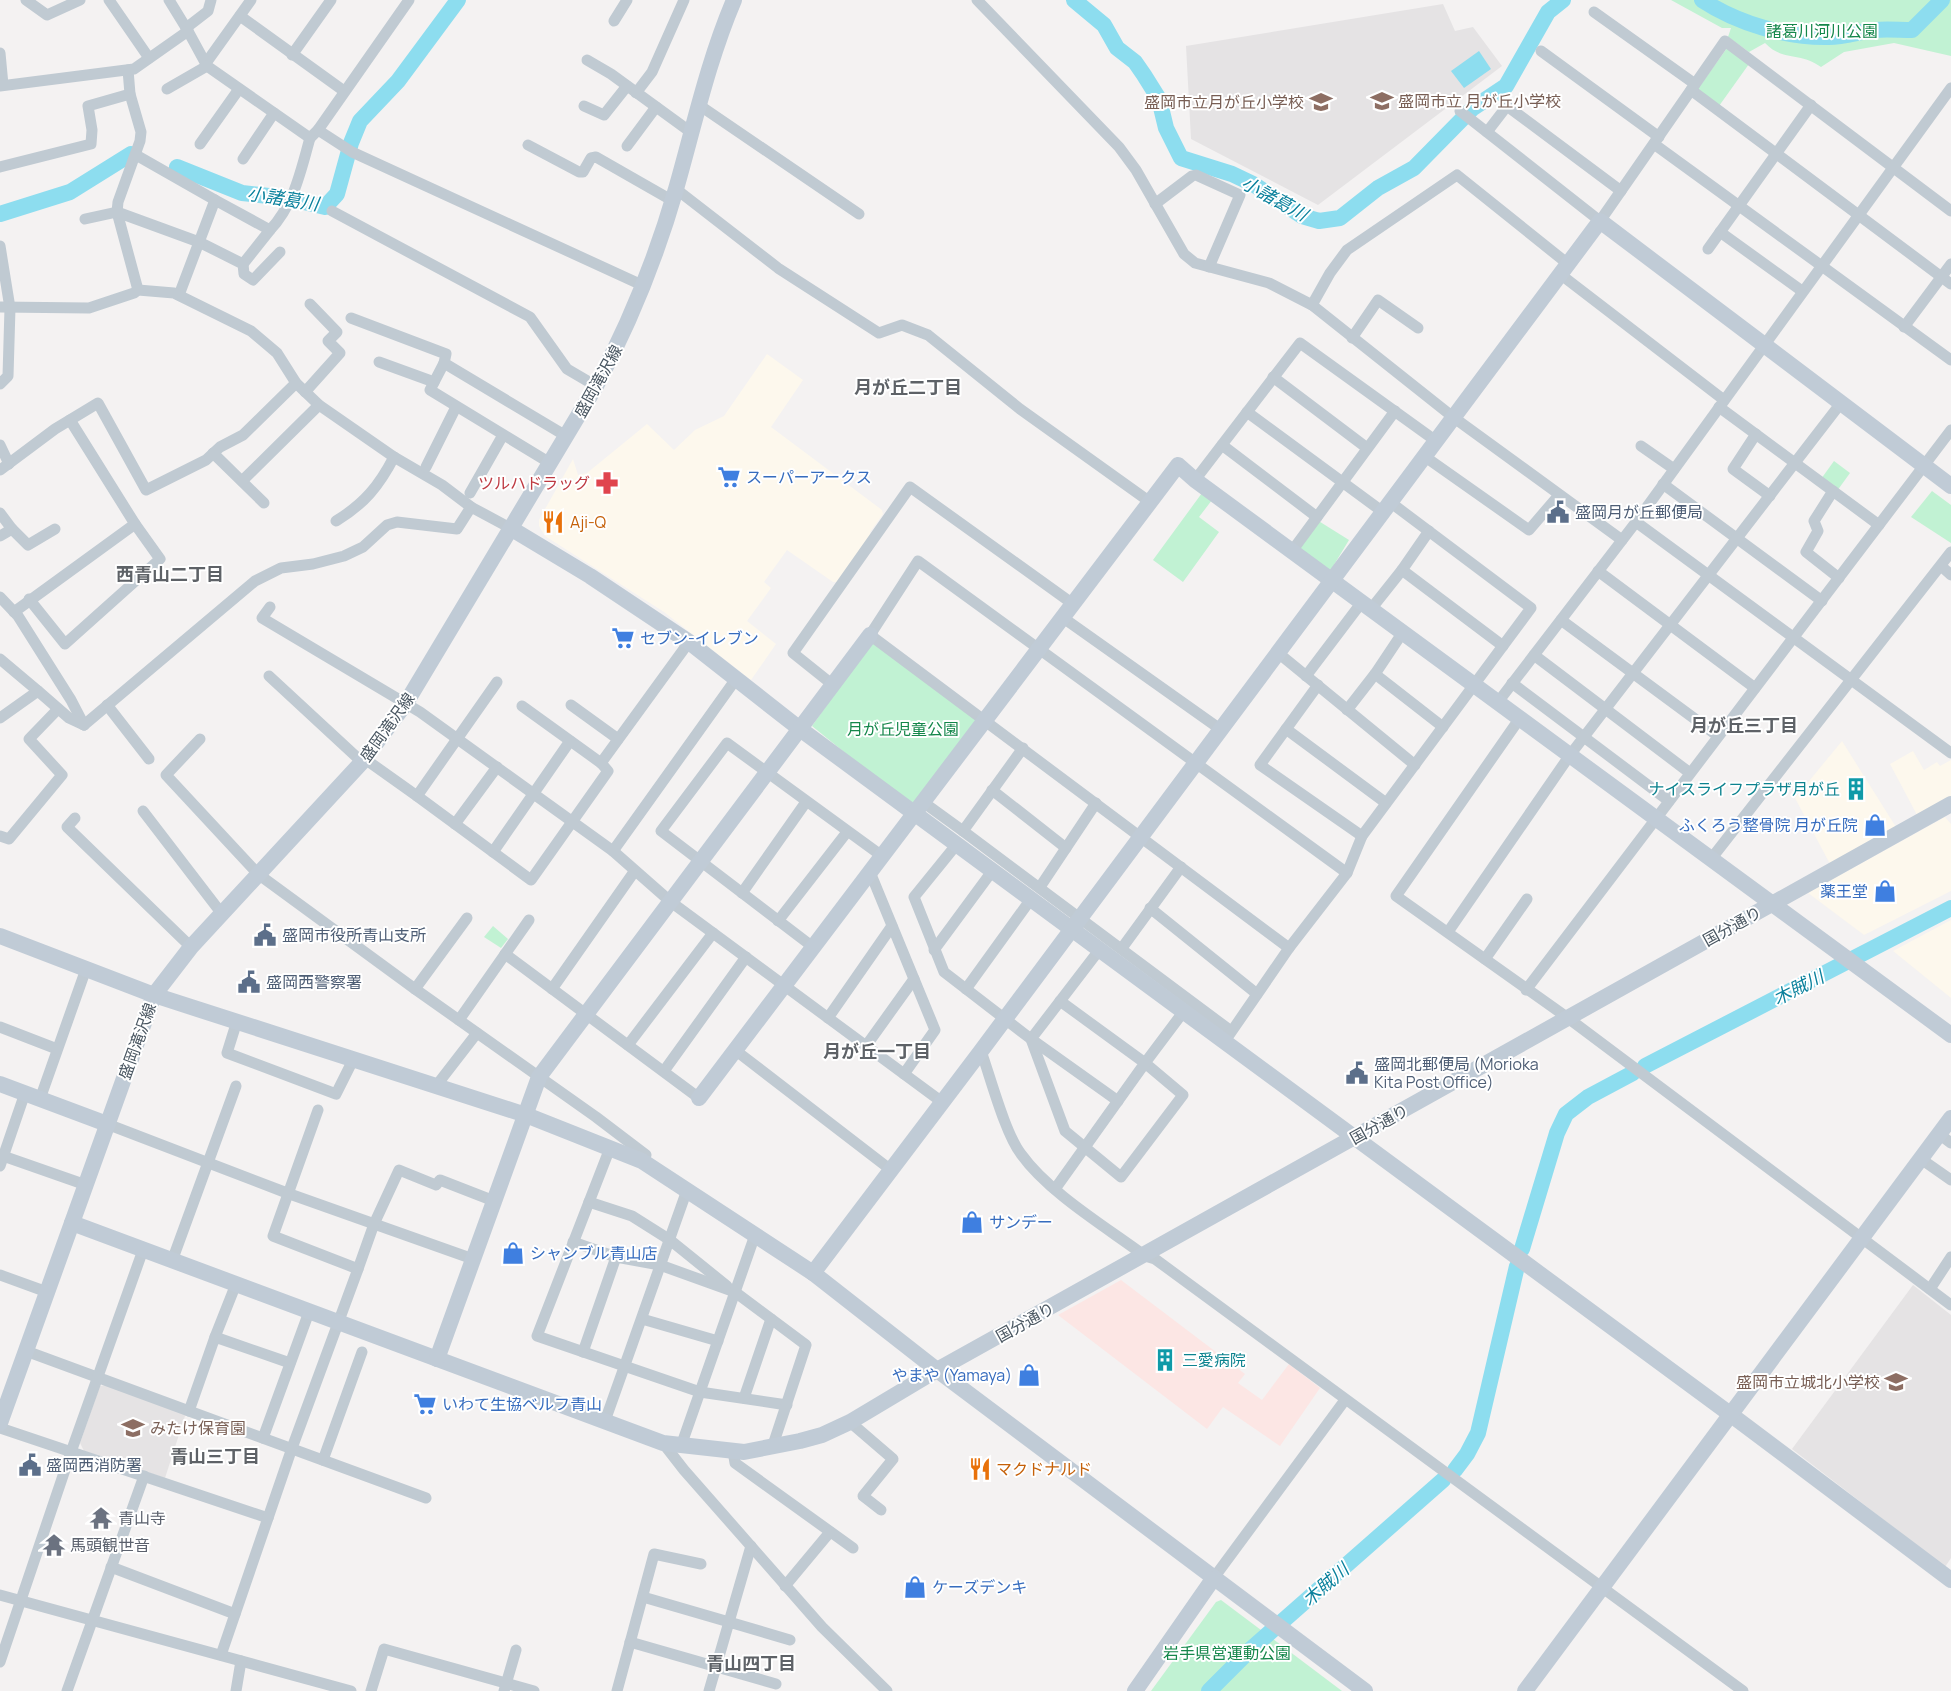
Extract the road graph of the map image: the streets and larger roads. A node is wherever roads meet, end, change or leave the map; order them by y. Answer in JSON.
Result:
{"nodes":[{"id":1,"x":26,"y":0,"type":"edge"},
{"id":2,"x":80,"y":0,"type":"edge"},
{"id":3,"x":109,"y":0,"type":"edge"},
{"id":4,"x":169,"y":0,"type":"edge"},
{"id":5,"x":211,"y":0,"type":"edge"},
{"id":6,"x":251,"y":0,"type":"edge"},
{"id":7,"x":331,"y":0,"type":"edge"},
{"id":8,"x":409,"y":0,"type":"edge"},
{"id":9,"x":627,"y":0,"type":"edge"},
{"id":10,"x":684,"y":0,"type":"edge"},
{"id":11,"x":734,"y":0,"type":"edge"},
{"id":12,"x":978,"y":0,"type":"edge"},
{"id":13,"x":1594,"y":12,"type":"dead end"},
{"id":14,"x":240,"y":16,"type":"junction"},
{"id":15,"x":614,"y":21,"type":"dead end"},
{"id":16,"x":187,"y":30,"type":"junction"},
{"id":17,"x":1541,"y":51,"type":"dead end"},
{"id":18,"x":0,"y":54,"type":"edge"},
{"id":19,"x":292,"y":55,"type":"junction"},
{"id":20,"x":149,"y":58,"type":"junction"},
{"id":21,"x":587,"y":60,"type":"dead end"},
{"id":22,"x":206,"y":65,"type":"junction"},
{"id":23,"x":128,"y":70,"type":"junction"},
{"id":24,"x":2,"y":86,"type":"edge"},
{"id":25,"x":1693,"y":87,"type":"junction"},
{"id":26,"x":167,"y":88,"type":"dead end"},
{"id":27,"x":1951,"y":88,"type":"edge"},
{"id":28,"x":238,"y":89,"type":"junction"},
{"id":29,"x":632,"y":89,"type":"junction"},
{"id":30,"x":344,"y":91,"type":"junction"},
{"id":31,"x":130,"y":94,"type":"junction"},
{"id":32,"x":699,"y":105,"type":"junction"},
{"id":33,"x":1811,"y":105,"type":"junction"},
{"id":34,"x":584,"y":106,"type":"dead end"},
{"id":35,"x":656,"y":107,"type":"junction"},
{"id":36,"x":274,"y":114,"type":"junction"},
{"id":37,"x":1464,"y":114,"type":"dead end"},
{"id":38,"x":1487,"y":132,"type":"junction"},
{"id":39,"x":692,"y":133,"type":"junction"},
{"id":40,"x":314,"y":134,"type":"junction"},
{"id":41,"x":1656,"y":141,"type":"junction"},
{"id":42,"x":200,"y":144,"type":"dead end"},
{"id":43,"x":528,"y":145,"type":"dead end"},
{"id":44,"x":627,"y":146,"type":"dead end"},
{"id":45,"x":136,"y":154,"type":"junction"},
{"id":46,"x":1776,"y":154,"type":"junction"},
{"id":47,"x":243,"y":159,"type":"dead end"},
{"id":48,"x":0,"y":167,"type":"edge"},
{"id":49,"x":1895,"y":168,"type":"junction"},
{"id":50,"x":1621,"y":191,"type":"junction"},
{"id":51,"x":675,"y":195,"type":"junction"},
{"id":52,"x":215,"y":200,"type":"junction"},
{"id":53,"x":1155,"y":204,"type":"junction"},
{"id":54,"x":1739,"y":207,"type":"junction"},
{"id":55,"x":332,"y":211,"type":"dead end"},
{"id":56,"x":1951,"y":211,"type":"edge"},
{"id":57,"x":117,"y":212,"type":"junction"},
{"id":58,"x":859,"y":214,"type":"dead end"},
{"id":59,"x":1858,"y":216,"type":"junction"},
{"id":60,"x":85,"y":219,"type":"dead end"},
{"id":61,"x":1600,"y":221,"type":"junction"},
{"id":62,"x":270,"y":230,"type":"junction"},
{"id":63,"x":1720,"y":232,"type":"junction"},
{"id":64,"x":199,"y":242,"type":"junction"},
{"id":65,"x":0,"y":246,"type":"edge"},
{"id":66,"x":1708,"y":249,"type":"dead end"},
{"id":67,"x":280,"y":252,"type":"dead end"},
{"id":68,"x":243,"y":264,"type":"junction"},
{"id":69,"x":1951,"y":264,"type":"edge"},
{"id":70,"x":1820,"y":266,"type":"junction"},
{"id":71,"x":1209,"y":267,"type":"junction"},
{"id":72,"x":1564,"y":269,"type":"junction"},
{"id":73,"x":1941,"y":277,"type":"junction"},
{"id":74,"x":1951,"y":284,"type":"edge"},
{"id":75,"x":644,"y":286,"type":"junction"},
{"id":76,"x":138,"y":290,"type":"junction"},
{"id":77,"x":1802,"y":291,"type":"junction"},
{"id":78,"x":179,"y":295,"type":"junction"},
{"id":79,"x":310,"y":304,"type":"dead end"},
{"id":80,"x":1312,"y":305,"type":"junction"},
{"id":81,"x":5,"y":307,"type":"edge"},
{"id":82,"x":351,"y":318,"type":"dead end"},
{"id":83,"x":1904,"y":327,"type":"junction"},
{"id":84,"x":1418,"y":328,"type":"dead end"},
{"id":85,"x":1352,"y":338,"type":"junction"},
{"id":86,"x":1764,"y":345,"type":"junction"},
{"id":87,"x":1951,"y":360,"type":"edge"},
{"id":88,"x":379,"y":362,"type":"dead end"},
{"id":89,"x":444,"y":362,"type":"junction"},
{"id":90,"x":1273,"y":377,"type":"junction"},
{"id":91,"x":434,"y":382,"type":"junction"},
{"id":92,"x":296,"y":383,"type":"junction"},
{"id":93,"x":0,"y":384,"type":"edge"},
{"id":94,"x":596,"y":386,"type":"junction"},
{"id":95,"x":305,"y":392,"type":"junction"},
{"id":96,"x":1841,"y":403,"type":"junction"},
{"id":97,"x":1721,"y":404,"type":"junction"},
{"id":98,"x":319,"y":405,"type":"junction"},
{"id":99,"x":456,"y":406,"type":"junction"},
{"id":100,"x":1395,"y":411,"type":"junction"},
{"id":101,"x":1247,"y":412,"type":"junction"},
{"id":102,"x":1453,"y":417,"type":"junction"},
{"id":103,"x":70,"y":420,"type":"junction"},
{"id":104,"x":1951,"y":430,"type":"edge"},
{"id":105,"x":1756,"y":434,"type":"junction"},
{"id":106,"x":503,"y":435,"type":"junction"},
{"id":107,"x":566,"y":436,"type":"junction"},
{"id":108,"x":1436,"y":441,"type":"junction"},
{"id":109,"x":0,"y":445,"type":"edge"},
{"id":110,"x":1222,"y":445,"type":"junction"},
{"id":111,"x":1641,"y":446,"type":"dead end"},
{"id":112,"x":1368,"y":448,"type":"junction"},
{"id":113,"x":213,"y":454,"type":"junction"},
{"id":114,"x":1424,"y":456,"type":"junction"},
{"id":115,"x":394,"y":457,"type":"junction"},
{"id":116,"x":550,"y":463,"type":"junction"},
{"id":117,"x":1795,"y":464,"type":"junction"},
{"id":118,"x":1924,"y":466,"type":"junction"},
{"id":119,"x":4,"y":467,"type":"edge"},
{"id":120,"x":426,"y":467,"type":"dead end"},
{"id":121,"x":1674,"y":469,"type":"junction"},
{"id":122,"x":1195,"y":480,"type":"junction"},
{"id":123,"x":242,"y":481,"type":"junction"},
{"id":124,"x":1342,"y":482,"type":"junction"},
{"id":125,"x":1663,"y":484,"type":"junction"},
{"id":126,"x":1951,"y":486,"type":"edge"},
{"id":127,"x":1833,"y":491,"type":"junction"},
{"id":128,"x":470,"y":493,"type":"dead end"},
{"id":129,"x":1559,"y":495,"type":"junction"},
{"id":130,"x":1770,"y":496,"type":"junction"},
{"id":131,"x":1150,"y":502,"type":"junction"},
{"id":132,"x":264,"y":503,"type":"dead end"},
{"id":133,"x":471,"y":507,"type":"junction"},
{"id":134,"x":1386,"y":507,"type":"junction"},
{"id":135,"x":0,"y":513,"type":"edge"},
{"id":136,"x":1317,"y":516,"type":"junction"},
{"id":137,"x":336,"y":521,"type":"dead end"},
{"id":138,"x":1636,"y":522,"type":"junction"},
{"id":139,"x":134,"y":524,"type":"junction"},
{"id":140,"x":1879,"y":525,"type":"junction"},
{"id":141,"x":12,"y":529,"type":"junction"},
{"id":142,"x":55,"y":529,"type":"dead end"},
{"id":143,"x":512,"y":529,"type":"junction"},
{"id":144,"x":1429,"y":531,"type":"junction"},
{"id":145,"x":0,"y":536,"type":"edge"},
{"id":146,"x":1737,"y":538,"type":"junction"},
{"id":147,"x":1622,"y":540,"type":"junction"},
{"id":148,"x":1292,"y":551,"type":"junction"},
{"id":149,"x":1951,"y":552,"type":"edge"},
{"id":150,"x":1940,"y":566,"type":"junction"},
{"id":151,"x":1402,"y":570,"type":"junction"},
{"id":152,"x":1598,"y":571,"type":"junction"},
{"id":153,"x":1951,"y":575,"type":"edge"},
{"id":154,"x":1708,"y":576,"type":"junction"},
{"id":155,"x":1839,"y":578,"type":"junction"},
{"id":156,"x":1332,"y":580,"type":"junction"},
{"id":157,"x":0,"y":598,"type":"edge"},
{"id":158,"x":29,"y":599,"type":"junction"},
{"id":159,"x":1822,"y":601,"type":"junction"},
{"id":160,"x":1073,"y":604,"type":"junction"},
{"id":161,"x":1366,"y":605,"type":"junction"},
{"id":162,"x":270,"y":607,"type":"dead end"},
{"id":163,"x":14,"y":612,"type":"junction"},
{"id":164,"x":1062,"y":617,"type":"junction"},
{"id":165,"x":1561,"y":620,"type":"junction"},
{"id":166,"x":1671,"y":624,"type":"junction"},
{"id":167,"x":1403,"y":632,"type":"junction"},
{"id":168,"x":870,"y":635,"type":"junction"},
{"id":169,"x":1793,"y":638,"type":"junction"},
{"id":170,"x":689,"y":642,"type":"junction"},
{"id":171,"x":1503,"y":646,"type":"junction"},
{"id":172,"x":1038,"y":650,"type":"junction"},
{"id":173,"x":1278,"y":652,"type":"junction"},
{"id":174,"x":1534,"y":655,"type":"junction"},
{"id":175,"x":0,"y":659,"type":"edge"},
{"id":176,"x":1633,"y":673,"type":"junction"},
{"id":177,"x":1375,"y":674,"type":"junction"},
{"id":178,"x":269,"y":676,"type":"dead end"},
{"id":179,"x":1306,"y":676,"type":"junction"},
{"id":180,"x":736,"y":679,"type":"junction"},
{"id":181,"x":1851,"y":680,"type":"junction"},
{"id":182,"x":497,"y":682,"type":"dead end"},
{"id":183,"x":1512,"y":683,"type":"junction"},
{"id":184,"x":833,"y":685,"type":"junction"},
{"id":185,"x":1318,"y":685,"type":"junction"},
{"id":186,"x":1475,"y":685,"type":"junction"},
{"id":187,"x":1755,"y":688,"type":"junction"},
{"id":188,"x":38,"y":691,"type":"junction"},
{"id":189,"x":1498,"y":702,"type":"junction"},
{"id":190,"x":406,"y":703,"type":"junction"},
{"id":191,"x":107,"y":705,"type":"junction"},
{"id":192,"x":571,"y":705,"type":"dead end"},
{"id":193,"x":522,"y":706,"type":"dead end"},
{"id":194,"x":58,"y":709,"type":"junction"},
{"id":195,"x":1605,"y":709,"type":"junction"},
{"id":196,"x":1347,"y":710,"type":"junction"},
{"id":197,"x":0,"y":718,"type":"edge"},
{"id":198,"x":1520,"y":718,"type":"junction"},
{"id":199,"x":985,"y":720,"type":"junction"},
{"id":200,"x":84,"y":725,"type":"junction"},
{"id":201,"x":1443,"y":727,"type":"junction"},
{"id":202,"x":800,"y":729,"type":"junction"},
{"id":203,"x":1220,"y":729,"type":"junction"},
{"id":204,"x":1286,"y":729,"type":"junction"},
{"id":205,"x":1718,"y":736,"type":"junction"},
{"id":206,"x":1583,"y":737,"type":"junction"},
{"id":207,"x":200,"y":739,"type":"dead end"},
{"id":208,"x":458,"y":739,"type":"junction"},
{"id":209,"x":618,"y":739,"type":"junction"},
{"id":210,"x":570,"y":741,"type":"junction"},
{"id":211,"x":1023,"y":748,"type":"junction"},
{"id":212,"x":1951,"y":753,"type":"edge"},
{"id":213,"x":1570,"y":755,"type":"junction"},
{"id":214,"x":148,"y":758,"type":"dead end"},
{"id":215,"x":364,"y":760,"type":"junction"},
{"id":216,"x":601,"y":762,"type":"junction"},
{"id":217,"x":1195,"y":763,"type":"junction"},
{"id":218,"x":1415,"y":765,"type":"junction"},
{"id":219,"x":496,"y":767,"type":"junction"},
{"id":220,"x":767,"y":773,"type":"junction"},
{"id":221,"x":1690,"y":773,"type":"junction"},
{"id":222,"x":992,"y":790,"type":"junction"},
{"id":223,"x":534,"y":794,"type":"junction"},
{"id":224,"x":417,"y":796,"type":"junction"},
{"id":225,"x":1668,"y":801,"type":"junction"},
{"id":226,"x":806,"y":802,"type":"junction"},
{"id":227,"x":1096,"y":802,"type":"junction"},
{"id":228,"x":1386,"y":803,"type":"junction"},
{"id":229,"x":1951,"y":805,"type":"edge"},
{"id":230,"x":919,"y":808,"type":"junction"},
{"id":231,"x":143,"y":811,"type":"dead end"},
{"id":232,"x":75,"y":818,"type":"dead end"},
{"id":233,"x":1656,"y":818,"type":"junction"},
{"id":234,"x":573,"y":822,"type":"junction"},
{"id":235,"x":454,"y":824,"type":"junction"},
{"id":236,"x":847,"y":832,"type":"junction"},
{"id":237,"x":0,"y":836,"type":"edge"},
{"id":238,"x":1141,"y":836,"type":"junction"},
{"id":239,"x":1362,"y":836,"type":"junction"},
{"id":240,"x":960,"y":838,"type":"junction"},
{"id":241,"x":1066,"y":848,"type":"junction"},
{"id":242,"x":613,"y":851,"type":"junction"},
{"id":243,"x":493,"y":852,"type":"junction"},
{"id":244,"x":882,"y":856,"type":"junction"},
{"id":245,"x":1711,"y":859,"type":"junction"},
{"id":246,"x":701,"y":862,"type":"junction"},
{"id":247,"x":1181,"y":867,"type":"junction"},
{"id":248,"x":993,"y":870,"type":"junction"},
{"id":249,"x":634,"y":872,"type":"junction"},
{"id":250,"x":870,"y":872,"type":"junction"},
{"id":251,"x":1347,"y":873,"type":"junction"},
{"id":252,"x":258,"y":874,"type":"junction"},
{"id":253,"x":742,"y":893,"type":"junction"},
{"id":254,"x":1036,"y":893,"type":"junction"},
{"id":255,"x":1527,"y":899,"type":"dead end"},
{"id":256,"x":671,"y":902,"type":"junction"},
{"id":257,"x":1773,"y":904,"type":"junction"},
{"id":258,"x":1150,"y":908,"type":"junction"},
{"id":259,"x":222,"y":914,"type":"junction"},
{"id":260,"x":466,"y":918,"type":"dead end"},
{"id":261,"x":529,"y":920,"type":"dead end"},
{"id":262,"x":778,"y":921,"type":"junction"},
{"id":263,"x":1076,"y":923,"type":"junction"},
{"id":264,"x":892,"y":926,"type":"junction"},
{"id":265,"x":712,"y":932,"type":"junction"},
{"id":266,"x":1448,"y":932,"type":"junction"},
{"id":267,"x":0,"y":936,"type":"edge"},
{"id":268,"x":192,"y":947,"type":"junction"},
{"id":269,"x":813,"y":947,"type":"junction"},
{"id":270,"x":1122,"y":948,"type":"junction"},
{"id":271,"x":1289,"y":948,"type":"junction"},
{"id":272,"x":1100,"y":949,"type":"junction"},
{"id":273,"x":934,"y":950,"type":"junction"},
{"id":274,"x":505,"y":954,"type":"junction"},
{"id":275,"x":746,"y":957,"type":"junction"},
{"id":276,"x":1485,"y":960,"type":"junction"},
{"id":277,"x":86,"y":969,"type":"junction"},
{"id":278,"x":914,"y":979,"type":"junction"},
{"id":279,"x":784,"y":986,"type":"junction"},
{"id":280,"x":552,"y":989,"type":"junction"},
{"id":281,"x":966,"y":989,"type":"junction"},
{"id":282,"x":415,"y":990,"type":"junction"},
{"id":283,"x":1526,"y":990,"type":"junction"},
{"id":284,"x":1258,"y":994,"type":"junction"},
{"id":285,"x":154,"y":995,"type":"junction"},
{"id":286,"x":1060,"y":1001,"type":"junction"},
{"id":287,"x":1184,"y":1011,"type":"junction"},
{"id":288,"x":586,"y":1014,"type":"junction"},
{"id":289,"x":828,"y":1018,"type":"junction"},
{"id":290,"x":1568,"y":1018,"type":"junction"},
{"id":291,"x":1005,"y":1019,"type":"junction"},
{"id":292,"x":459,"y":1020,"type":"junction"},
{"id":293,"x":237,"y":1021,"type":"junction"},
{"id":294,"x":0,"y":1027,"type":"edge"},
{"id":295,"x":477,"y":1033,"type":"junction"},
{"id":296,"x":1951,"y":1035,"type":"edge"},
{"id":297,"x":1228,"y":1036,"type":"junction"},
{"id":298,"x":1031,"y":1039,"type":"junction"},
{"id":299,"x":628,"y":1045,"type":"junction"},
{"id":300,"x":866,"y":1046,"type":"junction"},
{"id":301,"x":58,"y":1049,"type":"junction"},
{"id":302,"x":735,"y":1050,"type":"junction"},
{"id":303,"x":982,"y":1051,"type":"junction"},
{"id":304,"x":352,"y":1062,"type":"dead end"},
{"id":305,"x":1145,"y":1063,"type":"junction"},
{"id":306,"x":664,"y":1072,"type":"junction"},
{"id":307,"x":904,"y":1074,"type":"junction"},
{"id":308,"x":539,"y":1077,"type":"junction"},
{"id":309,"x":0,"y":1084,"type":"edge"},
{"id":310,"x":236,"y":1086,"type":"dead end"},
{"id":311,"x":436,"y":1086,"type":"junction"},
{"id":312,"x":32,"y":1096,"type":"junction"},
{"id":313,"x":699,"y":1098,"type":"joint"},
{"id":314,"x":1118,"y":1100,"type":"junction"},
{"id":315,"x":942,"y":1102,"type":"junction"},
{"id":316,"x":318,"y":1110,"type":"dead end"},
{"id":317,"x":526,"y":1115,"type":"junction"},
{"id":318,"x":1951,"y":1118,"type":"edge"},
{"id":319,"x":107,"y":1124,"type":"junction"},
{"id":320,"x":1356,"y":1137,"type":"junction"},
{"id":321,"x":1945,"y":1138,"type":"edge"},
{"id":322,"x":1085,"y":1146,"type":"junction"},
{"id":323,"x":610,"y":1148,"type":"junction"},
{"id":324,"x":1,"y":1159,"type":"edge"},
{"id":325,"x":1921,"y":1159,"type":"junction"},
{"id":326,"x":642,"y":1161,"type":"junction"},
{"id":327,"x":208,"y":1163,"type":"junction"},
{"id":328,"x":891,"y":1170,"type":"junction"},
{"id":329,"x":1951,"y":1180,"type":"edge"},
{"id":330,"x":86,"y":1185,"type":"junction"},
{"id":331,"x":1055,"y":1189,"type":"junction"},
{"id":332,"x":687,"y":1190,"type":"junction"},
{"id":333,"x":287,"y":1193,"type":"junction"},
{"id":334,"x":494,"y":1201,"type":"junction"},
{"id":335,"x":589,"y":1202,"type":"junction"},
{"id":336,"x":72,"y":1223,"type":"junction"},
{"id":337,"x":374,"y":1224,"type":"junction"},
{"id":338,"x":755,"y":1235,"type":"junction"},
{"id":339,"x":1864,"y":1238,"type":"junction"},
{"id":340,"x":670,"y":1240,"type":"junction"},
{"id":341,"x":573,"y":1242,"type":"junction"},
{"id":342,"x":143,"y":1250,"type":"junction"},
{"id":343,"x":1144,"y":1256,"type":"junction"},
{"id":344,"x":616,"y":1257,"type":"junction"},
{"id":345,"x":1951,"y":1257,"type":"edge"},
{"id":346,"x":473,"y":1259,"type":"junction"},
{"id":347,"x":172,"y":1261,"type":"junction"},
{"id":348,"x":660,"y":1265,"type":"junction"},
{"id":349,"x":358,"y":1269,"type":"junction"},
{"id":350,"x":813,"y":1273,"type":"junction"},
{"id":351,"x":0,"y":1275,"type":"edge"},
{"id":352,"x":236,"y":1284,"type":"junction"},
{"id":353,"x":1930,"y":1289,"type":"junction"},
{"id":354,"x":47,"y":1292,"type":"junction"},
{"id":355,"x":735,"y":1292,"type":"junction"},
{"id":356,"x":1951,"y":1304,"type":"edge"},
{"id":357,"x":309,"y":1312,"type":"junction"},
{"id":358,"x":642,"y":1319,"type":"junction"},
{"id":359,"x":771,"y":1320,"type":"junction"},
{"id":360,"x":338,"y":1322,"type":"junction"},
{"id":361,"x":215,"y":1337,"type":"junction"},
{"id":362,"x":718,"y":1340,"type":"junction"},
{"id":363,"x":26,"y":1351,"type":"junction"},
{"id":364,"x":362,"y":1352,"type":"dead end"},
{"id":365,"x":583,"y":1352,"type":"junction"},
{"id":366,"x":437,"y":1359,"type":"junction"},
{"id":367,"x":290,"y":1363,"type":"junction"},
{"id":368,"x":625,"y":1366,"type":"junction"},
{"id":369,"x":937,"y":1370,"type":"junction"},
{"id":370,"x":98,"y":1377,"type":"junction"},
{"id":371,"x":700,"y":1392,"type":"junction"},
{"id":372,"x":744,"y":1398,"type":"junction"},
{"id":373,"x":1344,"y":1400,"type":"junction"},
{"id":374,"x":787,"y":1405,"type":"junction"},
{"id":375,"x":189,"y":1411,"type":"junction"},
{"id":376,"x":1730,"y":1414,"type":"junction"},
{"id":377,"x":605,"y":1421,"type":"junction"},
{"id":378,"x":850,"y":1422,"type":"junction"},
{"id":379,"x":0,"y":1423,"type":"edge"},
{"id":380,"x":0,"y":1428,"type":"edge"},
{"id":381,"x":263,"y":1438,"type":"junction"},
{"id":382,"x":663,"y":1442,"type":"junction"},
{"id":383,"x":681,"y":1446,"type":"junction"},
{"id":384,"x":292,"y":1448,"type":"junction"},
{"id":385,"x":772,"y":1448,"type":"junction"},
{"id":386,"x":732,"y":1451,"type":"junction"},
{"id":387,"x":71,"y":1452,"type":"junction"},
{"id":388,"x":323,"y":1460,"type":"junction"},
{"id":389,"x":144,"y":1476,"type":"junction"},
{"id":390,"x":426,"y":1498,"type":"dead end"},
{"id":391,"x":882,"y":1510,"type":"dead end"},
{"id":392,"x":268,"y":1518,"type":"junction"},
{"id":393,"x":830,"y":1532,"type":"junction"},
{"id":394,"x":751,"y":1546,"type":"junction"},
{"id":395,"x":853,"y":1548,"type":"dead end"},
{"id":396,"x":701,"y":1564,"type":"dead end"},
{"id":397,"x":111,"y":1567,"type":"junction"},
{"id":398,"x":1213,"y":1579,"type":"junction"},
{"id":399,"x":1951,"y":1580,"type":"edge"},
{"id":400,"x":785,"y":1586,"type":"junction"},
{"id":401,"x":1602,"y":1587,"type":"junction"},
{"id":402,"x":0,"y":1595,"type":"edge"},
{"id":403,"x":642,"y":1597,"type":"junction"},
{"id":404,"x":22,"y":1601,"type":"junction"},
{"id":405,"x":235,"y":1614,"type":"junction"},
{"id":406,"x":92,"y":1620,"type":"junction"},
{"id":407,"x":728,"y":1622,"type":"junction"},
{"id":408,"x":790,"y":1640,"type":"dead end"},
{"id":409,"x":630,"y":1642,"type":"junction"},
{"id":410,"x":516,"y":1650,"type":"dead end"},
{"id":411,"x":221,"y":1655,"type":"junction"},
{"id":412,"x":241,"y":1661,"type":"junction"},
{"id":413,"x":0,"y":1662,"type":"edge"},
{"id":414,"x":716,"y":1666,"type":"junction"},
{"id":415,"x":776,"y":1684,"type":"dead end"},
{"id":416,"x":506,"y":1687,"type":"edge"},
{"id":417,"x":620,"y":1690,"type":"edge"},
{"id":418,"x":67,"y":1691,"type":"edge"},
{"id":419,"x":236,"y":1691,"type":"edge"},
{"id":420,"x":351,"y":1691,"type":"edge"},
{"id":421,"x":371,"y":1691,"type":"edge"},
{"id":422,"x":534,"y":1691,"type":"edge"},
{"id":423,"x":708,"y":1691,"type":"edge"},
{"id":424,"x":887,"y":1691,"type":"edge"},
{"id":425,"x":1135,"y":1691,"type":"edge"},
{"id":426,"x":1365,"y":1691,"type":"edge"},
{"id":427,"x":1525,"y":1691,"type":"edge"},
{"id":428,"x":1743,"y":1691,"type":"edge"}],
"edges":[{"from":1,"to":2,"type":"street"},
{"from":3,"to":20,"type":"street"},
{"from":4,"to":16,"type":"street"},
{"from":5,"to":16,"type":"street"},
{"from":6,"to":14,"type":"street"},
{"from":7,"to":19,"type":"street"},
{"from":8,"to":30,"type":"street"},
{"from":9,"to":15,"type":"street"},
{"from":10,"to":29,"type":"street"},
{"from":11,"to":32,"type":"street","name":"盛岡滝沢線"},
{"from":12,"to":53,"type":"street"},
{"from":13,"to":25,"type":"street"},
{"from":14,"to":19,"type":"street"},
{"from":14,"to":22,"type":"street"},
{"from":16,"to":20,"type":"street"},
{"from":16,"to":22,"type":"street"},
{"from":17,"to":41,"type":"street"},
{"from":18,"to":24,"type":"street"},
{"from":19,"to":30,"type":"street"},
{"from":20,"to":23,"type":"street"},
{"from":21,"to":29,"type":"street"},
{"from":22,"to":26,"type":"street"},
{"from":22,"to":28,"type":"street"},
{"from":23,"to":24,"type":"street"},
{"from":23,"to":31,"type":"street"},
{"from":25,"to":33,"type":"street"},
{"from":25,"to":41,"type":"street"},
{"from":25,"to":46,"type":"street"},
{"from":27,"to":49,"type":"street"},
{"from":28,"to":36,"type":"street"},
{"from":28,"to":42,"type":"street"},
{"from":29,"to":34,"type":"street"},
{"from":29,"to":35,"type":"street"},
{"from":30,"to":40,"type":"street"},
{"from":31,"to":45,"type":"street"},
{"from":31,"to":48,"type":"street"},
{"from":32,"to":39,"type":"street","name":"盛岡滝沢線"},
{"from":32,"to":58,"type":"street"},
{"from":33,"to":46,"type":"street"},
{"from":33,"to":49,"type":"street"},
{"from":35,"to":39,"type":"street"},
{"from":35,"to":44,"type":"street"},
{"from":36,"to":40,"type":"street"},
{"from":36,"to":47,"type":"street"},
{"from":37,"to":38,"type":"street"},
{"from":38,"to":50,"type":"street"},
{"from":38,"to":61,"type":"street"},
{"from":39,"to":51,"type":"street","name":"盛岡滝沢線"},
{"from":40,"to":62,"type":"street"},
{"from":40,"to":75,"type":"street"},
{"from":41,"to":50,"type":"street"},
{"from":41,"to":54,"type":"street"},
{"from":43,"to":51,"type":"street"},
{"from":45,"to":52,"type":"street"},
{"from":45,"to":57,"type":"street"},
{"from":46,"to":54,"type":"street"},
{"from":46,"to":59,"type":"street"},
{"from":49,"to":56,"type":"street"},
{"from":49,"to":59,"type":"street"},
{"from":50,"to":61,"type":"street"},
{"from":51,"to":75,"type":"street","name":"盛岡滝沢線"},
{"from":51,"to":131,"type":"street"},
{"from":52,"to":62,"type":"street"},
{"from":52,"to":64,"type":"street"},
{"from":53,"to":71,"type":"street"},
{"from":53,"to":71,"type":"street"},
{"from":54,"to":63,"type":"street"},
{"from":54,"to":70,"type":"street"},
{"from":55,"to":94,"type":"street"},
{"from":57,"to":60,"type":"street"},
{"from":57,"to":64,"type":"street"},
{"from":57,"to":76,"type":"street"},
{"from":59,"to":70,"type":"street"},
{"from":59,"to":73,"type":"street"},
{"from":61,"to":72,"type":"street"},
{"from":61,"to":86,"type":"street"},
{"from":62,"to":68,"type":"street"},
{"from":63,"to":66,"type":"street"},
{"from":63,"to":77,"type":"street"},
{"from":64,"to":68,"type":"street"},
{"from":64,"to":78,"type":"street"},
{"from":65,"to":81,"type":"street"},
{"from":67,"to":68,"type":"street"},
{"from":69,"to":73,"type":"street"},
{"from":70,"to":77,"type":"street"},
{"from":70,"to":83,"type":"street"},
{"from":71,"to":80,"type":"street"},
{"from":72,"to":80,"type":"street"},
{"from":72,"to":97,"type":"street"},
{"from":72,"to":102,"type":"street"},
{"from":73,"to":74,"type":"street"},
{"from":73,"to":83,"type":"street"},
{"from":75,"to":94,"type":"street","name":"盛岡滝沢線"},
{"from":76,"to":78,"type":"street"},
{"from":76,"to":81,"type":"street"},
{"from":77,"to":86,"type":"street"},
{"from":78,"to":92,"type":"street"},
{"from":79,"to":95,"type":"street"},
{"from":80,"to":85,"type":"street"},
{"from":81,"to":93,"type":"street"},
{"from":82,"to":89,"type":"street"},
{"from":83,"to":87,"type":"street"},
{"from":84,"to":85,"type":"street"},
{"from":85,"to":102,"type":"street"},
{"from":86,"to":96,"type":"street"},
{"from":86,"to":97,"type":"street"},
{"from":88,"to":91,"type":"street"},
{"from":89,"to":91,"type":"street"},
{"from":89,"to":107,"type":"street"},
{"from":90,"to":100,"type":"street"},
{"from":90,"to":101,"type":"street"},
{"from":90,"to":112,"type":"street"},
{"from":91,"to":99,"type":"street"},
{"from":92,"to":95,"type":"street"},
{"from":92,"to":113,"type":"street"},
{"from":94,"to":107,"type":"street","name":"盛岡滝沢線"},
{"from":95,"to":98,"type":"street"},
{"from":96,"to":117,"type":"street"},
{"from":96,"to":118,"type":"street"},
{"from":97,"to":105,"type":"street"},
{"from":97,"to":121,"type":"street"},
{"from":98,"to":115,"type":"street"},
{"from":98,"to":123,"type":"street"},
{"from":99,"to":106,"type":"street"},
{"from":99,"to":120,"type":"street"},
{"from":100,"to":108,"type":"street"},
{"from":100,"to":112,"type":"street"},
{"from":101,"to":110,"type":"street"},
{"from":101,"to":124,"type":"street"},
{"from":102,"to":108,"type":"street"},
{"from":102,"to":129,"type":"street"},
{"from":103,"to":113,"type":"street"},
{"from":103,"to":119,"type":"street"},
{"from":103,"to":139,"type":"street"},
{"from":104,"to":118,"type":"street"},
{"from":105,"to":117,"type":"street"},
{"from":105,"to":130,"type":"street"},
{"from":106,"to":116,"type":"street"},
{"from":106,"to":128,"type":"street"},
{"from":107,"to":116,"type":"street","name":"盛岡滝沢線"},
{"from":108,"to":114,"type":"street"},
{"from":109,"to":119,"type":"street"},
{"from":110,"to":122,"type":"street"},
{"from":110,"to":136,"type":"street"},
{"from":111,"to":121,"type":"street"},
{"from":112,"to":124,"type":"street"},
{"from":113,"to":123,"type":"street"},
{"from":114,"to":129,"type":"street"},
{"from":114,"to":134,"type":"street"},
{"from":115,"to":133,"type":"street"},
{"from":115,"to":137,"type":"street"},
{"from":116,"to":143,"type":"street","name":"盛岡滝沢線"},
{"from":117,"to":127,"type":"street"},
{"from":117,"to":130,"type":"street"},
{"from":118,"to":126,"type":"street"},
{"from":118,"to":140,"type":"street"},
{"from":121,"to":125,"type":"street"},
{"from":122,"to":131,"type":"street"},
{"from":122,"to":148,"type":"street"},
{"from":123,"to":132,"type":"street"},
{"from":124,"to":134,"type":"street"},
{"from":124,"to":136,"type":"street"},
{"from":125,"to":138,"type":"street"},
{"from":125,"to":146,"type":"street"},
{"from":127,"to":140,"type":"street"},
{"from":127,"to":155,"type":"street"},
{"from":129,"to":147,"type":"street"},
{"from":130,"to":146,"type":"street"},
{"from":131,"to":160,"type":"street"},
{"from":133,"to":143,"type":"street"},
{"from":133,"to":191,"type":"street"},
{"from":134,"to":144,"type":"street"},
{"from":134,"to":156,"type":"street"},
{"from":135,"to":141,"type":"street"},
{"from":136,"to":148,"type":"street"},
{"from":138,"to":147,"type":"street"},
{"from":138,"to":154,"type":"street"},
{"from":139,"to":158,"type":"street"},
{"from":139,"to":158,"type":"street"},
{"from":140,"to":155,"type":"street"},
{"from":141,"to":142,"type":"street"},
{"from":141,"to":145,"type":"street"},
{"from":143,"to":170,"type":"street"},
{"from":143,"to":190,"type":"street","name":"盛岡滝沢線"},
{"from":144,"to":151,"type":"street"},
{"from":144,"to":171,"type":"street"},
{"from":146,"to":154,"type":"street"},
{"from":146,"to":159,"type":"street"},
{"from":147,"to":152,"type":"street"},
{"from":148,"to":156,"type":"street"},
{"from":149,"to":150,"type":"street"},
{"from":150,"to":153,"type":"street"},
{"from":150,"to":181,"type":"street"},
{"from":151,"to":161,"type":"street"},
{"from":151,"to":171,"type":"street"},
{"from":152,"to":165,"type":"street"},
{"from":152,"to":166,"type":"street"},
{"from":154,"to":166,"type":"street"},
{"from":154,"to":169,"type":"street"},
{"from":155,"to":159,"type":"street"},
{"from":156,"to":161,"type":"street"},
{"from":156,"to":173,"type":"street"},
{"from":157,"to":163,"type":"street"},
{"from":158,"to":163,"type":"street"},
{"from":159,"to":169,"type":"street"},
{"from":160,"to":164,"type":"street"},
{"from":160,"to":184,"type":"street"},
{"from":161,"to":167,"type":"street"},
{"from":161,"to":179,"type":"street"},
{"from":162,"to":190,"type":"street"},
{"from":163,"to":200,"type":"street"},
{"from":164,"to":172,"type":"street"},
{"from":164,"to":203,"type":"street"},
{"from":165,"to":174,"type":"street"},
{"from":165,"to":176,"type":"street"},
{"from":166,"to":176,"type":"street"},
{"from":166,"to":187,"type":"street"},
{"from":167,"to":177,"type":"street"},
{"from":167,"to":186,"type":"street"},
{"from":168,"to":172,"type":"street"},
{"from":168,"to":184,"type":"street"},
{"from":168,"to":199,"type":"street"},
{"from":169,"to":181,"type":"street"},
{"from":169,"to":187,"type":"street"},
{"from":170,"to":180,"type":"street"},
{"from":170,"to":209,"type":"street"},
{"from":171,"to":186,"type":"street"},
{"from":172,"to":199,"type":"street"},
{"from":172,"to":217,"type":"street"},
{"from":173,"to":179,"type":"street"},
{"from":173,"to":203,"type":"street"},
{"from":174,"to":183,"type":"street"},
{"from":174,"to":195,"type":"street"},
{"from":175,"to":188,"type":"street"},
{"from":176,"to":195,"type":"street"},
{"from":176,"to":205,"type":"street"},
{"from":177,"to":196,"type":"street"},
{"from":177,"to":201,"type":"street"},
{"from":178,"to":215,"type":"street"},
{"from":179,"to":185,"type":"street"},
{"from":180,"to":202,"type":"street"},
{"from":180,"to":242,"type":"street"},
{"from":181,"to":212,"type":"street"},
{"from":181,"to":245,"type":"street"},
{"from":182,"to":208,"type":"street"},
{"from":183,"to":189,"type":"street"},
{"from":183,"to":206,"type":"street"},
{"from":184,"to":202,"type":"street"},
{"from":185,"to":196,"type":"street"},
{"from":185,"to":204,"type":"street"},
{"from":186,"to":189,"type":"street"},
{"from":186,"to":201,"type":"street"},
{"from":187,"to":205,"type":"street"},
{"from":188,"to":194,"type":"street"},
{"from":188,"to":197,"type":"street"},
{"from":189,"to":198,"type":"street"},
{"from":190,"to":208,"type":"street"},
{"from":190,"to":215,"type":"street","name":"盛岡滝沢線"},
{"from":191,"to":200,"type":"street"},
{"from":191,"to":214,"type":"street"},
{"from":192,"to":209,"type":"street"},
{"from":193,"to":210,"type":"street"},
{"from":194,"to":200,"type":"street"},
{"from":194,"to":237,"type":"street"},
{"from":195,"to":206,"type":"street"},
{"from":195,"to":221,"type":"street"},
{"from":196,"to":218,"type":"street"},
{"from":198,"to":213,"type":"street"},
{"from":198,"to":266,"type":"street"},
{"from":199,"to":211,"type":"street"},
{"from":199,"to":230,"type":"street"},
{"from":201,"to":218,"type":"street"},
{"from":202,"to":220,"type":"street"},
{"from":202,"to":230,"type":"street"},
{"from":203,"to":217,"type":"street"},
{"from":204,"to":228,"type":"street"},
{"from":204,"to":239,"type":"street"},
{"from":205,"to":221,"type":"street"},
{"from":206,"to":213,"type":"street"},
{"from":206,"to":225,"type":"street"},
{"from":207,"to":252,"type":"street"},
{"from":208,"to":219,"type":"street"},
{"from":208,"to":224,"type":"street"},
{"from":209,"to":216,"type":"street"},
{"from":210,"to":216,"type":"street"},
{"from":210,"to":223,"type":"street"},
{"from":211,"to":222,"type":"street"},
{"from":211,"to":227,"type":"street"},
{"from":213,"to":233,"type":"street"},
{"from":213,"to":266,"type":"street"},
{"from":215,"to":224,"type":"street"},
{"from":215,"to":252,"type":"street","name":"盛岡滝沢線"},
{"from":216,"to":234,"type":"street"},
{"from":217,"to":238,"type":"street"},
{"from":217,"to":251,"type":"street"},
{"from":218,"to":228,"type":"street"},
{"from":219,"to":223,"type":"street"},
{"from":219,"to":235,"type":"street"},
{"from":220,"to":226,"type":"street"},
{"from":220,"to":246,"type":"street"},
{"from":220,"to":246,"type":"street"},
{"from":221,"to":225,"type":"street"},
{"from":222,"to":240,"type":"street"},
{"from":222,"to":241,"type":"street"},
{"from":223,"to":234,"type":"street"},
{"from":223,"to":243,"type":"street"},
{"from":224,"to":235,"type":"street"},
{"from":225,"to":233,"type":"street"},
{"from":226,"to":236,"type":"street"},
{"from":226,"to":253,"type":"street"},
{"from":227,"to":238,"type":"street"},
{"from":227,"to":241,"type":"street"},
{"from":228,"to":239,"type":"street"},
{"from":229,"to":257,"type":"street","name":"国分通り"},
{"from":230,"to":240,"type":"street"},
{"from":230,"to":244,"type":"street"},
{"from":231,"to":259,"type":"street"},
{"from":232,"to":268,"type":"street"},
{"from":233,"to":245,"type":"street"},
{"from":233,"to":283,"type":"street"},
{"from":234,"to":242,"type":"street"},
{"from":234,"to":243,"type":"street"},
{"from":235,"to":243,"type":"street"},
{"from":236,"to":244,"type":"street"},
{"from":236,"to":262,"type":"street"},
{"from":238,"to":247,"type":"street"},
{"from":238,"to":263,"type":"street"},
{"from":239,"to":251,"type":"street"},
{"from":240,"to":248,"type":"street"},
{"from":240,"to":254,"type":"street"},
{"from":240,"to":273,"type":"street"},
{"from":241,"to":254,"type":"street"},
{"from":242,"to":249,"type":"street"},
{"from":244,"to":250,"type":"street"},
{"from":245,"to":257,"type":"street"},
{"from":246,"to":253,"type":"street"},
{"from":246,"to":256,"type":"street"},
{"from":247,"to":258,"type":"street"},
{"from":247,"to":271,"type":"street"},
{"from":248,"to":254,"type":"street"},
{"from":248,"to":273,"type":"street"},
{"from":249,"to":256,"type":"street"},
{"from":249,"to":280,"type":"street"},
{"from":250,"to":264,"type":"street"},
{"from":250,"to":269,"type":"street"},
{"from":251,"to":271,"type":"street"},
{"from":252,"to":259,"type":"street","name":"盛岡滝沢線"},
{"from":252,"to":282,"type":"street"},
{"from":253,"to":262,"type":"street"},
{"from":254,"to":263,"type":"street"},
{"from":254,"to":281,"type":"street"},
{"from":255,"to":276,"type":"street"},
{"from":256,"to":265,"type":"street"},
{"from":256,"to":288,"type":"street"},
{"from":257,"to":290,"type":"street","name":"国分通り"},
{"from":257,"to":296,"type":"street"},
{"from":258,"to":270,"type":"street"},
{"from":258,"to":284,"type":"street"},
{"from":259,"to":268,"type":"street","name":"盛岡滝沢線"},
{"from":260,"to":282,"type":"street"},
{"from":261,"to":274,"type":"street"},
{"from":262,"to":269,"type":"street"},
{"from":263,"to":270,"type":"street"},
{"from":263,"to":272,"type":"street"},
{"from":263,"to":291,"type":"street"},
{"from":264,"to":278,"type":"street"},
{"from":264,"to":289,"type":"street"},
{"from":265,"to":275,"type":"street"},
{"from":265,"to":299,"type":"street"},
{"from":266,"to":276,"type":"street"},
{"from":267,"to":277,"type":"street"},
{"from":268,"to":285,"type":"street","name":"盛岡滝沢線"},
{"from":269,"to":279,"type":"street"},
{"from":270,"to":297,"type":"street"},
{"from":271,"to":284,"type":"street"},
{"from":272,"to":286,"type":"street"},
{"from":272,"to":287,"type":"street"},
{"from":273,"to":281,"type":"street"},
{"from":274,"to":280,"type":"street"},
{"from":274,"to":292,"type":"street"},
{"from":275,"to":279,"type":"street"},
{"from":275,"to":306,"type":"street"},
{"from":276,"to":283,"type":"street"},
{"from":277,"to":285,"type":"street"},
{"from":277,"to":301,"type":"street"},
{"from":278,"to":300,"type":"street"},
{"from":278,"to":307,"type":"street"},
{"from":279,"to":289,"type":"street"},
{"from":279,"to":302,"type":"street"},
{"from":280,"to":288,"type":"street"},
{"from":281,"to":291,"type":"street"},
{"from":282,"to":292,"type":"street"},
{"from":283,"to":290,"type":"street"},
{"from":284,"to":297,"type":"street"},
{"from":285,"to":293,"type":"street"},
{"from":285,"to":319,"type":"street","name":"盛岡滝沢線"},
{"from":286,"to":298,"type":"street"},
{"from":286,"to":305,"type":"street"},
{"from":287,"to":297,"type":"street"},
{"from":287,"to":305,"type":"street"},
{"from":288,"to":299,"type":"street"},
{"from":288,"to":308,"type":"street"},
{"from":289,"to":300,"type":"street"},
{"from":290,"to":320,"type":"street","name":"国分通り"},
{"from":290,"to":339,"type":"street"},
{"from":291,"to":298,"type":"street"},
{"from":291,"to":303,"type":"street"},
{"from":292,"to":295,"type":"street"},
{"from":293,"to":304,"type":"street"},
{"from":293,"to":311,"type":"street"},
{"from":294,"to":301,"type":"street"},
{"from":295,"to":308,"type":"street"},
{"from":295,"to":311,"type":"street"},
{"from":297,"to":320,"type":"street"},
{"from":298,"to":314,"type":"street"},
{"from":298,"to":322,"type":"street"},
{"from":299,"to":306,"type":"street"},
{"from":300,"to":307,"type":"street"},
{"from":301,"to":312,"type":"street"},
{"from":302,"to":313,"type":"street"},
{"from":302,"to":328,"type":"street"},
{"from":303,"to":315,"type":"street"},
{"from":303,"to":331,"type":"street"},
{"from":305,"to":314,"type":"street"},
{"from":305,"to":322,"type":"street"},
{"from":306,"to":313,"type":"street"},
{"from":307,"to":315,"type":"street"},
{"from":308,"to":317,"type":"street"},
{"from":308,"to":326,"type":"street"},
{"from":309,"to":312,"type":"street"},
{"from":310,"to":327,"type":"street"},
{"from":311,"to":317,"type":"street"},
{"from":312,"to":319,"type":"street"},
{"from":312,"to":324,"type":"street"},
{"from":314,"to":322,"type":"street"},
{"from":315,"to":328,"type":"street"},
{"from":316,"to":333,"type":"street"},
{"from":317,"to":323,"type":"street"},
{"from":317,"to":334,"type":"street"},
{"from":318,"to":321,"type":"street"},
{"from":319,"to":327,"type":"street"},
{"from":319,"to":330,"type":"street","name":"盛岡滝沢線"},
{"from":320,"to":343,"type":"street","name":"国分通り"},
{"from":320,"to":376,"type":"street"},
{"from":321,"to":325,"type":"street"},
{"from":322,"to":331,"type":"street"},
{"from":323,"to":326,"type":"street"},
{"from":323,"to":335,"type":"street"},
{"from":324,"to":330,"type":"street"},
{"from":325,"to":329,"type":"street"},
{"from":325,"to":339,"type":"street"},
{"from":326,"to":332,"type":"street"},
{"from":327,"to":333,"type":"street"},
{"from":327,"to":347,"type":"street"},
{"from":328,"to":350,"type":"street"},
{"from":330,"to":336,"type":"street","name":"盛岡滝沢線"},
{"from":331,"to":343,"type":"street"},
{"from":332,"to":338,"type":"street"},
{"from":332,"to":340,"type":"street"},
{"from":333,"to":337,"type":"street"},
{"from":333,"to":349,"type":"street"},
{"from":334,"to":337,"type":"street"},
{"from":334,"to":346,"type":"street"},
{"from":335,"to":340,"type":"street"},
{"from":335,"to":341,"type":"street"},
{"from":336,"to":342,"type":"street","name":"国分通り"},
{"from":336,"to":354,"type":"street","name":"盛岡滝沢線"},
{"from":337,"to":346,"type":"street"},
{"from":337,"to":349,"type":"street"},
{"from":338,"to":350,"type":"street"},
{"from":338,"to":355,"type":"street"},
{"from":339,"to":353,"type":"street"},
{"from":339,"to":376,"type":"street"},
{"from":340,"to":348,"type":"street"},
{"from":340,"to":355,"type":"street"},
{"from":341,"to":344,"type":"street"},
{"from":341,"to":365,"type":"street"},
{"from":342,"to":347,"type":"street","name":"国分通り"},
{"from":342,"to":370,"type":"street"},
{"from":343,"to":369,"type":"street","name":"国分通り"},
{"from":343,"to":373,"type":"street"},
{"from":344,"to":348,"type":"street"},
{"from":344,"to":365,"type":"street"},
{"from":345,"to":353,"type":"street"},
{"from":346,"to":366,"type":"street"},
{"from":347,"to":352,"type":"street","name":"国分通り"},
{"from":348,"to":355,"type":"street"},
{"from":348,"to":358,"type":"street"},
{"from":349,"to":360,"type":"street"},
{"from":350,"to":369,"type":"street"},
{"from":351,"to":354,"type":"street"},
{"from":352,"to":357,"type":"street","name":"国分通り"},
{"from":352,"to":361,"type":"street"},
{"from":353,"to":356,"type":"street"},
{"from":354,"to":363,"type":"street","name":"盛岡滝沢線"},
{"from":355,"to":359,"type":"street"},
{"from":355,"to":362,"type":"street"},
{"from":357,"to":360,"type":"street","name":"国分通り"},
{"from":357,"to":367,"type":"street"},
{"from":358,"to":362,"type":"street"},
{"from":358,"to":368,"type":"street"},
{"from":359,"to":372,"type":"street"},
{"from":359,"to":374,"type":"street"},
{"from":360,"to":366,"type":"street","name":"国分通り"},
{"from":360,"to":384,"type":"street"},
{"from":361,"to":367,"type":"street"},
{"from":361,"to":375,"type":"street"},
{"from":362,"to":371,"type":"street"},
{"from":363,"to":370,"type":"street"},
{"from":363,"to":379,"type":"street","name":"盛岡滝沢線"},
{"from":364,"to":388,"type":"street"},
{"from":365,"to":368,"type":"street"},
{"from":366,"to":377,"type":"street","name":"国分通り"},
{"from":367,"to":381,"type":"street"},
{"from":368,"to":371,"type":"street"},
{"from":368,"to":377,"type":"street"},
{"from":369,"to":378,"type":"street","name":"国分通り"},
{"from":369,"to":398,"type":"street"},
{"from":370,"to":375,"type":"street"},
{"from":370,"to":387,"type":"street"},
{"from":371,"to":372,"type":"street"},
{"from":371,"to":383,"type":"street"},
{"from":372,"to":374,"type":"street"},
{"from":373,"to":398,"type":"street"},
{"from":373,"to":401,"type":"street"},
{"from":374,"to":385,"type":"street"},
{"from":375,"to":381,"type":"street"},
{"from":376,"to":399,"type":"street"},
{"from":376,"to":401,"type":"street"},
{"from":377,"to":382,"type":"street","name":"国分通り"},
{"from":378,"to":385,"type":"street","name":"国分通り"},
{"from":378,"to":391,"type":"street"},
{"from":380,"to":387,"type":"street"},
{"from":381,"to":384,"type":"street"},
{"from":382,"to":383,"type":"street","name":"国分通り"},
{"from":382,"to":394,"type":"street"},
{"from":383,"to":386,"type":"street","name":"国分通り"},
{"from":384,"to":388,"type":"street"},
{"from":384,"to":392,"type":"street"},
{"from":385,"to":386,"type":"street","name":"国分通り"},
{"from":386,"to":393,"type":"street"},
{"from":387,"to":389,"type":"street"},
{"from":387,"to":404,"type":"street"},
{"from":388,"to":390,"type":"street"},
{"from":389,"to":392,"type":"street"},
{"from":389,"to":397,"type":"street"},
{"from":392,"to":405,"type":"street"},
{"from":393,"to":395,"type":"street"},
{"from":393,"to":400,"type":"street"},
{"from":394,"to":400,"type":"street"},
{"from":394,"to":407,"type":"street"},
{"from":396,"to":403,"type":"street"},
{"from":397,"to":405,"type":"street"},
{"from":397,"to":406,"type":"street"},
{"from":398,"to":425,"type":"street"},
{"from":398,"to":426,"type":"street"},
{"from":400,"to":424,"type":"street"},
{"from":401,"to":427,"type":"street"},
{"from":401,"to":428,"type":"street"},
{"from":402,"to":404,"type":"street"},
{"from":403,"to":407,"type":"street"},
{"from":403,"to":409,"type":"street"},
{"from":404,"to":406,"type":"street"},
{"from":404,"to":413,"type":"street"},
{"from":405,"to":411,"type":"street"},
{"from":406,"to":411,"type":"street"},
{"from":406,"to":418,"type":"street"},
{"from":407,"to":408,"type":"street"},
{"from":407,"to":414,"type":"street"},
{"from":409,"to":414,"type":"street"},
{"from":409,"to":417,"type":"street"},
{"from":410,"to":416,"type":"street"},
{"from":411,"to":412,"type":"street"},
{"from":412,"to":419,"type":"street"},
{"from":412,"to":420,"type":"street"},
{"from":414,"to":415,"type":"street"},
{"from":414,"to":423,"type":"street"},
{"from":416,"to":421,"type":"street"},
{"from":416,"to":422,"type":"street"}]}
